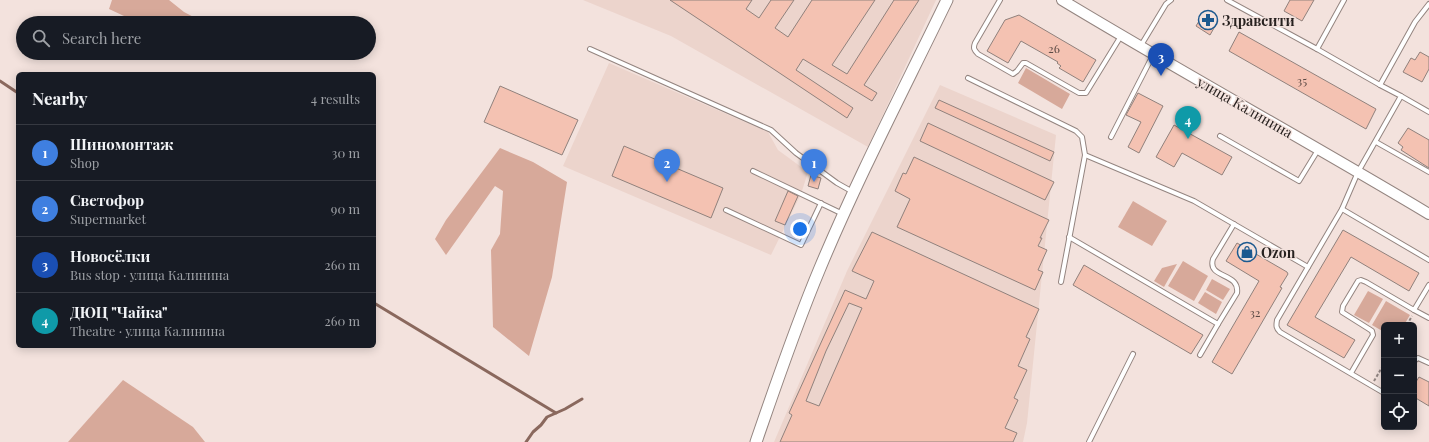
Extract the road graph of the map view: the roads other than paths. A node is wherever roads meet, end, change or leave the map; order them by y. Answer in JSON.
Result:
{"nodes":[{"id":1,"x":947,"y":0,"type":"edge"},
{"id":2,"x":1000,"y":0,"type":"edge"},
{"id":3,"x":1062,"y":0,"type":"edge"},
{"id":4,"x":1160,"y":0,"type":"edge"},
{"id":5,"x":1171,"y":0,"type":"edge"},
{"id":6,"x":1227,"y":0,"type":"edge"},
{"id":7,"x":1344,"y":0,"type":"edge"},
{"id":8,"x":1166,"y":4,"type":"junction"},
{"id":9,"x":1429,"y":4,"type":"edge"},
{"id":10,"x":1121,"y":36,"type":"junction"},
{"id":11,"x":1140,"y":47,"type":"junction"},
{"id":12,"x":590,"y":49,"type":"dead end"},
{"id":13,"x":1316,"y":49,"type":"junction"},
{"id":14,"x":1154,"y":55,"type":"junction"},
{"id":15,"x":968,"y":78,"type":"dead end"},
{"id":16,"x":1380,"y":85,"type":"junction"},
{"id":17,"x":1401,"y":96,"type":"junction"},
{"id":18,"x":1429,"y":112,"type":"edge"},
{"id":19,"x":1220,"y":136,"type":"dead end"},
{"id":20,"x":1111,"y":137,"type":"dead end"},
{"id":21,"x":1376,"y":142,"type":"junction"},
{"id":22,"x":1318,"y":149,"type":"junction"},
{"id":23,"x":1085,"y":155,"type":"junction"},
{"id":24,"x":753,"y":171,"type":"dead end"},
{"id":25,"x":1358,"y":172,"type":"junction"},
{"id":26,"x":1429,"y":172,"type":"edge"},
{"id":27,"x":854,"y":192,"type":"junction"},
{"id":28,"x":821,"y":203,"type":"junction"},
{"id":29,"x":1342,"y":209,"type":"junction"},
{"id":30,"x":726,"y":210,"type":"dead end"},
{"id":31,"x":844,"y":214,"type":"junction"},
{"id":32,"x":1429,"y":214,"type":"edge"},
{"id":33,"x":1234,"y":224,"type":"junction"},
{"id":34,"x":1070,"y":237,"type":"junction"},
{"id":35,"x":1429,"y":260,"type":"edge"},
{"id":36,"x":1308,"y":267,"type":"junction"},
{"id":37,"x":1061,"y":282,"type":"dead end"},
{"id":38,"x":1429,"y":285,"type":"edge"},
{"id":39,"x":1415,"y":310,"type":"junction"},
{"id":40,"x":1429,"y":318,"type":"edge"},
{"id":41,"x":1218,"y":324,"type":"junction"},
{"id":42,"x":1133,"y":354,"type":"dead end"},
{"id":43,"x":1200,"y":355,"type":"dead end"},
{"id":44,"x":1417,"y":359,"type":"edge"},
{"id":45,"x":1429,"y":363,"type":"edge"},
{"id":46,"x":1351,"y":373,"type":"junction"},
{"id":47,"x":1381,"y":391,"type":"edge"},
{"id":48,"x":756,"y":442,"type":"edge"},
{"id":49,"x":1089,"y":442,"type":"edge"}],
"edges":[{"from":1,"to":27,"type":"main road"},
{"from":2,"to":10,"type":"lane"},
{"from":3,"to":10,"type":"street","name":"улица Калинина"},
{"from":4,"to":8,"type":"lane"},
{"from":5,"to":8,"type":"lane"},
{"from":6,"to":13,"type":"lane"},
{"from":7,"to":13,"type":"lane"},
{"from":8,"to":11,"type":"lane"},
{"from":9,"to":16,"type":"lane"},
{"from":10,"to":11,"type":"street","name":"улица Калинина"},
{"from":11,"to":14,"type":"street","name":"улица Калинина"},
{"from":12,"to":27,"type":"lane"},
{"from":13,"to":16,"type":"lane"},
{"from":14,"to":20,"type":"lane"},
{"from":14,"to":22,"type":"street","name":"улица Калинина"},
{"from":15,"to":23,"type":"lane"},
{"from":16,"to":17,"type":"lane"},
{"from":17,"to":18,"type":"lane"},
{"from":17,"to":21,"type":"lane"},
{"from":19,"to":22,"type":"lane"},
{"from":21,"to":25,"type":"lane"},
{"from":21,"to":26,"type":"lane"},
{"from":22,"to":25,"type":"street","name":"улица Калинина"},
{"from":23,"to":33,"type":"lane"},
{"from":23,"to":34,"type":"lane"},
{"from":24,"to":28,"type":"lane"},
{"from":25,"to":29,"type":"lane"},
{"from":25,"to":32,"type":"street","name":"улица Калинина"},
{"from":27,"to":31,"type":"main road"},
{"from":28,"to":30,"type":"lane"},
{"from":28,"to":31,"type":"lane"},
{"from":29,"to":35,"type":"lane"},
{"from":29,"to":36,"type":"lane"},
{"from":31,"to":48,"type":"main road"},
{"from":33,"to":36,"type":"lane"},
{"from":33,"to":41,"type":"lane"},
{"from":34,"to":37,"type":"lane"},
{"from":34,"to":41,"type":"lane"},
{"from":36,"to":46,"type":"lane"},
{"from":38,"to":39,"type":"lane"},
{"from":39,"to":40,"type":"lane"},
{"from":39,"to":46,"type":"lane"},
{"from":41,"to":43,"type":"lane"},
{"from":42,"to":49,"type":"lane"},
{"from":44,"to":45,"type":"lane"},
{"from":46,"to":47,"type":"lane"}]}
